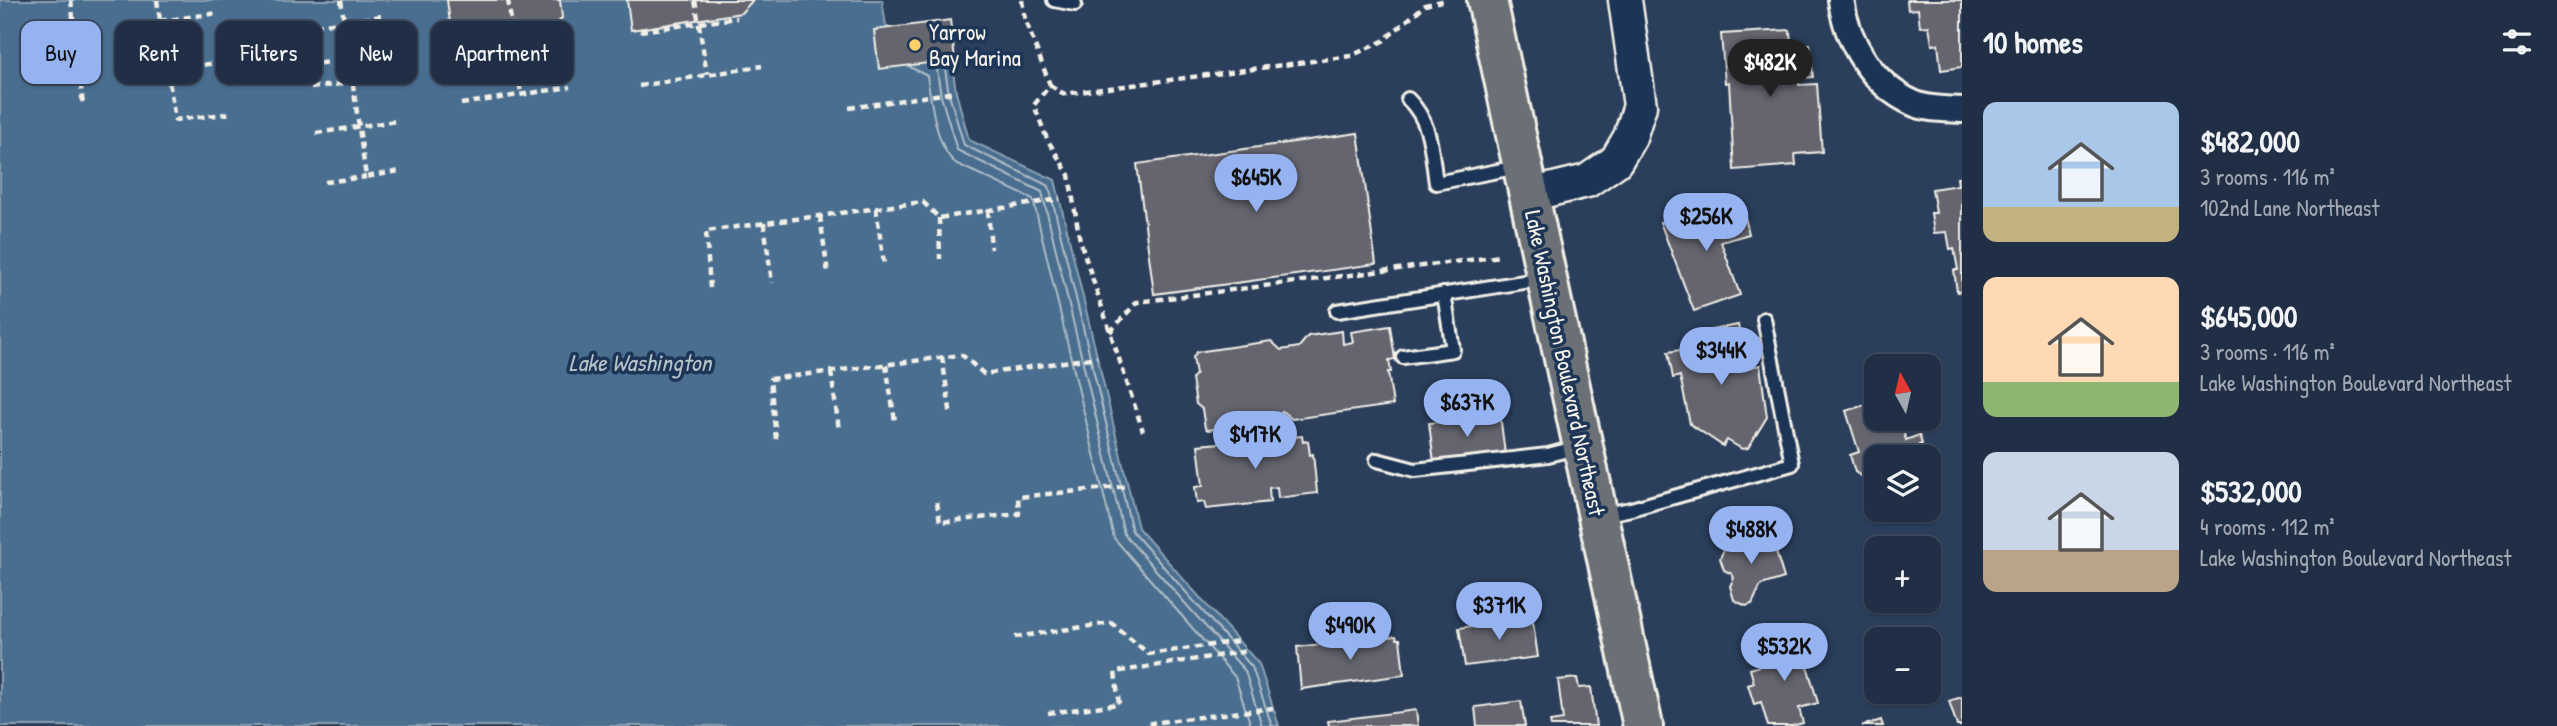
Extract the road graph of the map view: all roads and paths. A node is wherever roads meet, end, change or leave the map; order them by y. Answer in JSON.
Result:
{"nodes":[{"id":1,"x":71,"y":0,"type":"edge"},
{"id":2,"x":157,"y":0,"type":"edge"},
{"id":3,"x":341,"y":0,"type":"edge"},
{"id":4,"x":508,"y":0,"type":"edge"},
{"id":5,"x":695,"y":0,"type":"edge"},
{"id":6,"x":1022,"y":0,"type":"edge"},
{"id":7,"x":1054,"y":0,"type":"edge"},
{"id":8,"x":1446,"y":0,"type":"edge"},
{"id":9,"x":1487,"y":0,"type":"edge"},
{"id":10,"x":1625,"y":0,"type":"edge"},
{"id":11,"x":1842,"y":0,"type":"edge"},
{"id":12,"x":1075,"y":4,"type":"dead end"},
{"id":13,"x":218,"y":13,"type":"dead end"},
{"id":14,"x":381,"y":16,"type":"dead end"},
{"id":15,"x":737,"y":18,"type":"dead end"},
{"id":16,"x":344,"y":20,"type":"junction"},
{"id":17,"x":160,"y":21,"type":"joint"},
{"id":18,"x":511,"y":21,"type":"edge"},
{"id":19,"x":322,"y":24,"type":"edge"},
{"id":20,"x":698,"y":24,"type":"junction"},
{"id":21,"x":640,"y":31,"type":"dead end"},
{"id":22,"x":762,"y":66,"type":"dead end"},
{"id":23,"x":707,"y":75,"type":"junction"},
{"id":24,"x":170,"y":84,"type":"edge"},
{"id":25,"x":338,"y":84,"type":"edge"},
{"id":26,"x":352,"y":84,"type":"edge"},
{"id":27,"x":519,"y":84,"type":"edge"},
{"id":28,"x":1050,"y":85,"type":"junction"},
{"id":29,"x":639,"y":86,"type":"dead end"},
{"id":30,"x":570,"y":87,"type":"dead end"},
{"id":31,"x":311,"y":88,"type":"dead end"},
{"id":32,"x":956,"y":92,"type":"dead end"},
{"id":33,"x":520,"y":94,"type":"junction"},
{"id":34,"x":1408,"y":99,"type":"dead end"},
{"id":35,"x":461,"y":104,"type":"dead end"},
{"id":36,"x":83,"y":105,"type":"dead end"},
{"id":37,"x":849,"y":108,"type":"dead end"},
{"id":38,"x":1962,"y":110,"type":"edge"},
{"id":39,"x":233,"y":113,"type":"dead end"},
{"id":40,"x":396,"y":121,"type":"dead end"},
{"id":41,"x":359,"y":127,"type":"junction"},
{"id":42,"x":316,"y":134,"type":"dead end"},
{"id":43,"x":400,"y":171,"type":"dead end"},
{"id":44,"x":366,"y":177,"type":"junction"},
{"id":45,"x":1526,"y":180,"type":"junction"},
{"id":46,"x":325,"y":182,"type":"dead end"},
{"id":47,"x":1060,"y":199,"type":"dead end"},
{"id":48,"x":876,"y":208,"type":"junction"},
{"id":49,"x":988,"y":210,"type":"junction"},
{"id":50,"x":820,"y":216,"type":"junction"},
{"id":51,"x":939,"y":218,"type":"junction"},
{"id":52,"x":764,"y":223,"type":"junction"},
{"id":53,"x":991,"y":249,"type":"dead end"},
{"id":54,"x":1501,"y":256,"type":"dead end"},
{"id":55,"x":940,"y":259,"type":"dead end"},
{"id":56,"x":884,"y":264,"type":"dead end"},
{"id":57,"x":828,"y":273,"type":"dead end"},
{"id":58,"x":1547,"y":278,"type":"junction"},
{"id":59,"x":772,"y":283,"type":"dead end"},
{"id":60,"x":710,"y":288,"type":"dead end"},
{"id":61,"x":1444,"y":294,"type":"junction"},
{"id":62,"x":1337,"y":311,"type":"dead end"},
{"id":63,"x":1765,"y":319,"type":"dead end"},
{"id":64,"x":1110,"y":332,"type":"junction"},
{"id":65,"x":942,"y":357,"type":"junction"},
{"id":66,"x":1097,"y":357,"type":"dead end"},
{"id":67,"x":1403,"y":357,"type":"dead end"},
{"id":68,"x":886,"y":365,"type":"junction"},
{"id":69,"x":831,"y":372,"type":"junction"},
{"id":70,"x":951,"y":416,"type":"dead end"},
{"id":71,"x":895,"y":421,"type":"dead end"},
{"id":72,"x":839,"y":429,"type":"dead end"},
{"id":73,"x":1143,"y":431,"type":"dead end"},
{"id":74,"x":776,"y":439,"type":"dead end"},
{"id":75,"x":1583,"y":447,"type":"junction"},
{"id":76,"x":1377,"y":460,"type":"dead end"},
{"id":77,"x":1128,"y":486,"type":"dead end"},
{"id":78,"x":937,"y":502,"type":"dead end"},
{"id":79,"x":1598,"y":516,"type":"junction"},
{"id":80,"x":1014,"y":637,"type":"dead end"},
{"id":81,"x":1239,"y":641,"type":"dead end"},
{"id":82,"x":1248,"y":651,"type":"dead end"},
{"id":83,"x":1273,"y":708,"type":"dead end"},
{"id":84,"x":1048,"y":713,"type":"dead end"},
{"id":85,"x":1151,"y":726,"type":"edge"},
{"id":86,"x":1643,"y":726,"type":"edge"}],
"edges":[{"from":1,"to":36,"type":"path"},
{"from":2,"to":17,"type":"path"},
{"from":3,"to":16,"type":"path"},
{"from":4,"to":18,"type":"path"},
{"from":5,"to":20,"type":"path"},
{"from":6,"to":28,"type":"path"},
{"from":7,"to":12,"type":"lane"},
{"from":8,"to":28,"type":"path"},
{"from":9,"to":45,"type":"main road","name":"Lake Washington Boulevard Northeast"},
{"from":10,"to":45,"type":"street"},
{"from":11,"to":38,"type":"street"},
{"from":13,"to":17,"type":"path"},
{"from":14,"to":16,"type":"path"},
{"from":15,"to":20,"type":"path"},
{"from":16,"to":19,"type":"path"},
{"from":20,"to":21,"type":"path"},
{"from":20,"to":23,"type":"path"},
{"from":22,"to":23,"type":"path"},
{"from":23,"to":29,"type":"path"},
{"from":24,"to":39,"type":"path"},
{"from":25,"to":31,"type":"path"},
{"from":26,"to":41,"type":"path"},
{"from":27,"to":33,"type":"path"},
{"from":28,"to":64,"type":"path"},
{"from":30,"to":33,"type":"path"},
{"from":32,"to":37,"type":"path"},
{"from":33,"to":35,"type":"path"},
{"from":34,"to":45,"type":"lane"},
{"from":40,"to":41,"type":"path"},
{"from":41,"to":42,"type":"path"},
{"from":41,"to":44,"type":"path"},
{"from":43,"to":44,"type":"path"},
{"from":44,"to":46,"type":"path"},
{"from":45,"to":58,"type":"main road","name":"Lake Washington Boulevard Northeast"},
{"from":47,"to":49,"type":"path"},
{"from":48,"to":50,"type":"path"},
{"from":48,"to":51,"type":"path"},
{"from":48,"to":56,"type":"path"},
{"from":49,"to":51,"type":"path"},
{"from":49,"to":53,"type":"path"},
{"from":50,"to":52,"type":"path"},
{"from":50,"to":57,"type":"path"},
{"from":51,"to":55,"type":"path"},
{"from":52,"to":59,"type":"path"},
{"from":52,"to":60,"type":"path"},
{"from":54,"to":64,"type":"path"},
{"from":58,"to":61,"type":"lane"},
{"from":58,"to":75,"type":"main road","name":"Lake Washington Boulevard Northeast"},
{"from":61,"to":62,"type":"lane"},
{"from":61,"to":67,"type":"lane"},
{"from":63,"to":79,"type":"lane"},
{"from":64,"to":73,"type":"path"},
{"from":65,"to":66,"type":"path"},
{"from":65,"to":68,"type":"path"},
{"from":65,"to":70,"type":"path"},
{"from":68,"to":69,"type":"path"},
{"from":68,"to":71,"type":"path"},
{"from":69,"to":72,"type":"path"},
{"from":69,"to":74,"type":"path"},
{"from":75,"to":76,"type":"lane"},
{"from":75,"to":79,"type":"main road","name":"Lake Washington Boulevard Northeast"},
{"from":77,"to":78,"type":"path"},
{"from":79,"to":86,"type":"main road","name":"Lake Washington Boulevard Northeast"},
{"from":80,"to":81,"type":"path"},
{"from":82,"to":84,"type":"path"},
{"from":83,"to":85,"type":"path"}]}
